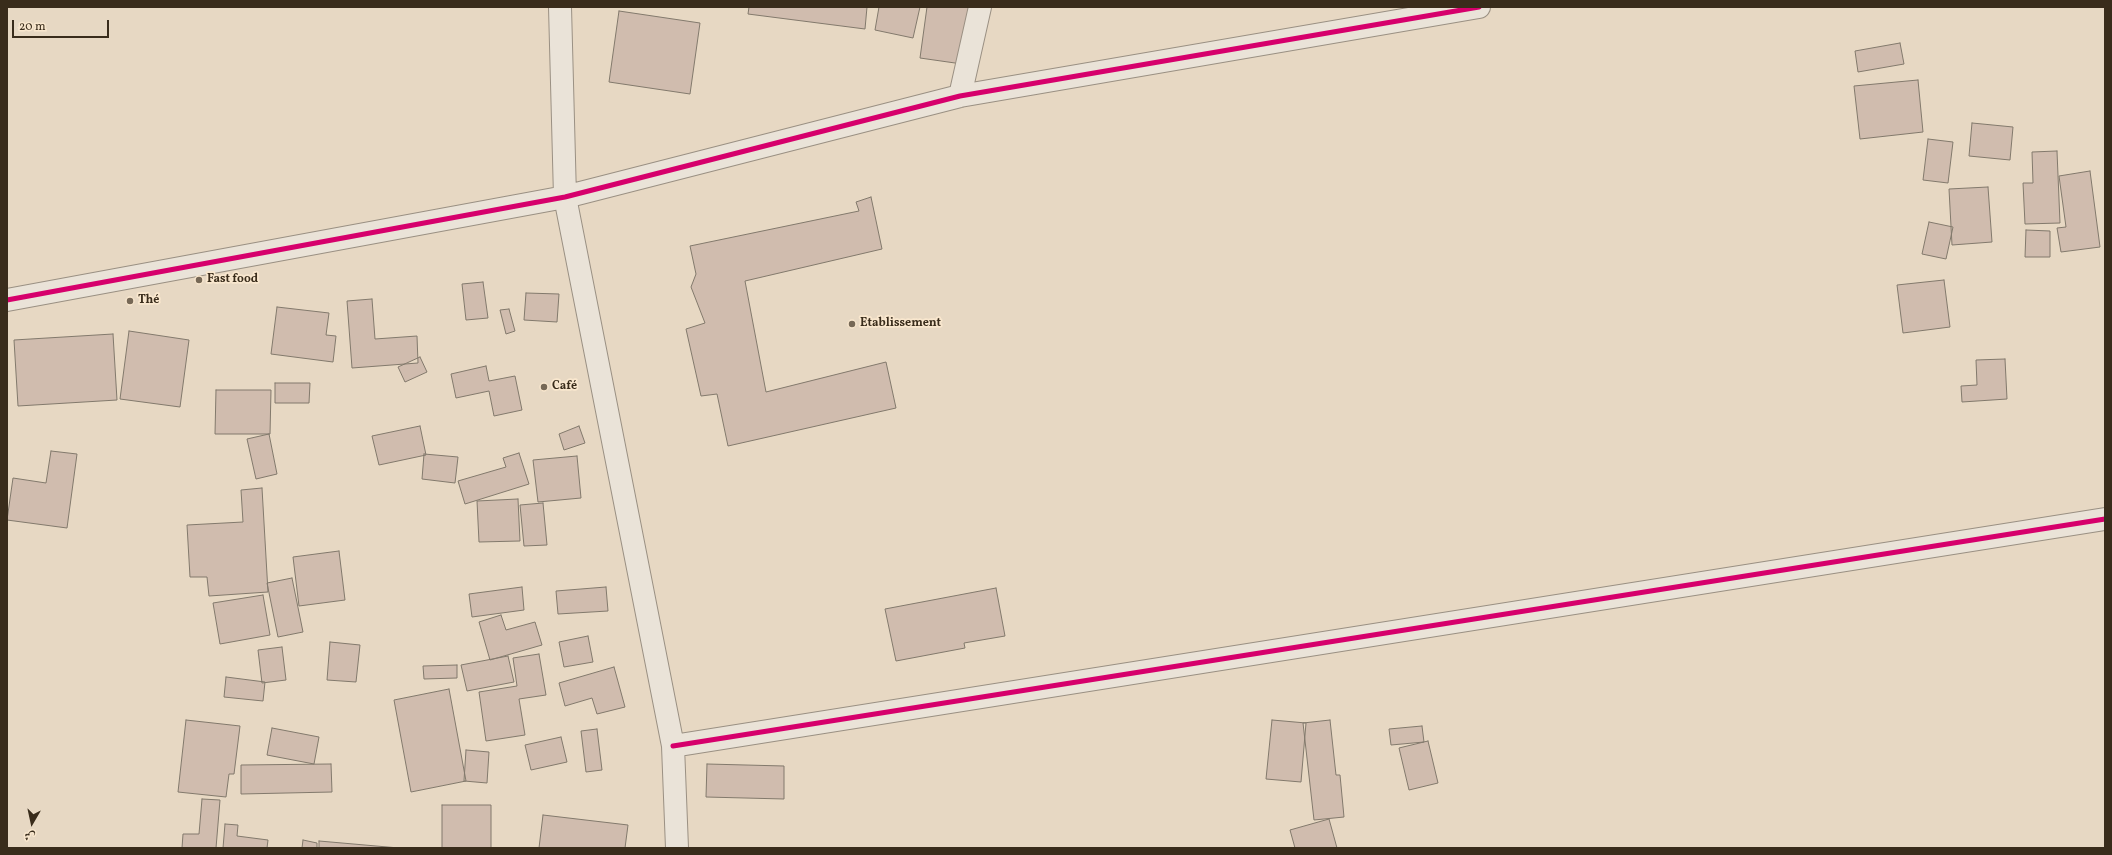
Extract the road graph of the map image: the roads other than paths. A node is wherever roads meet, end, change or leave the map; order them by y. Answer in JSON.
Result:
{"nodes":[{"id":1,"x":560,"y":7,"type":"edge"},
{"id":2,"x":980,"y":7,"type":"edge"},
{"id":3,"x":1479,"y":7,"type":"edge"},
{"id":4,"x":960,"y":96,"type":"junction"},
{"id":5,"x":565,"y":198,"type":"junction"},
{"id":6,"x":7,"y":300,"type":"edge"},
{"id":7,"x":2105,"y":519,"type":"edge"},
{"id":8,"x":673,"y":746,"type":"junction"},
{"id":9,"x":677,"y":848,"type":"edge"}],
"edges":[{"from":1,"to":5,"type":"street"},
{"from":2,"to":4,"type":"street"},
{"from":3,"to":4,"type":"street"},
{"from":4,"to":5,"type":"street"},
{"from":5,"to":6,"type":"street"},
{"from":5,"to":8,"type":"street"},
{"from":7,"to":8,"type":"street"},
{"from":8,"to":9,"type":"street"}]}
